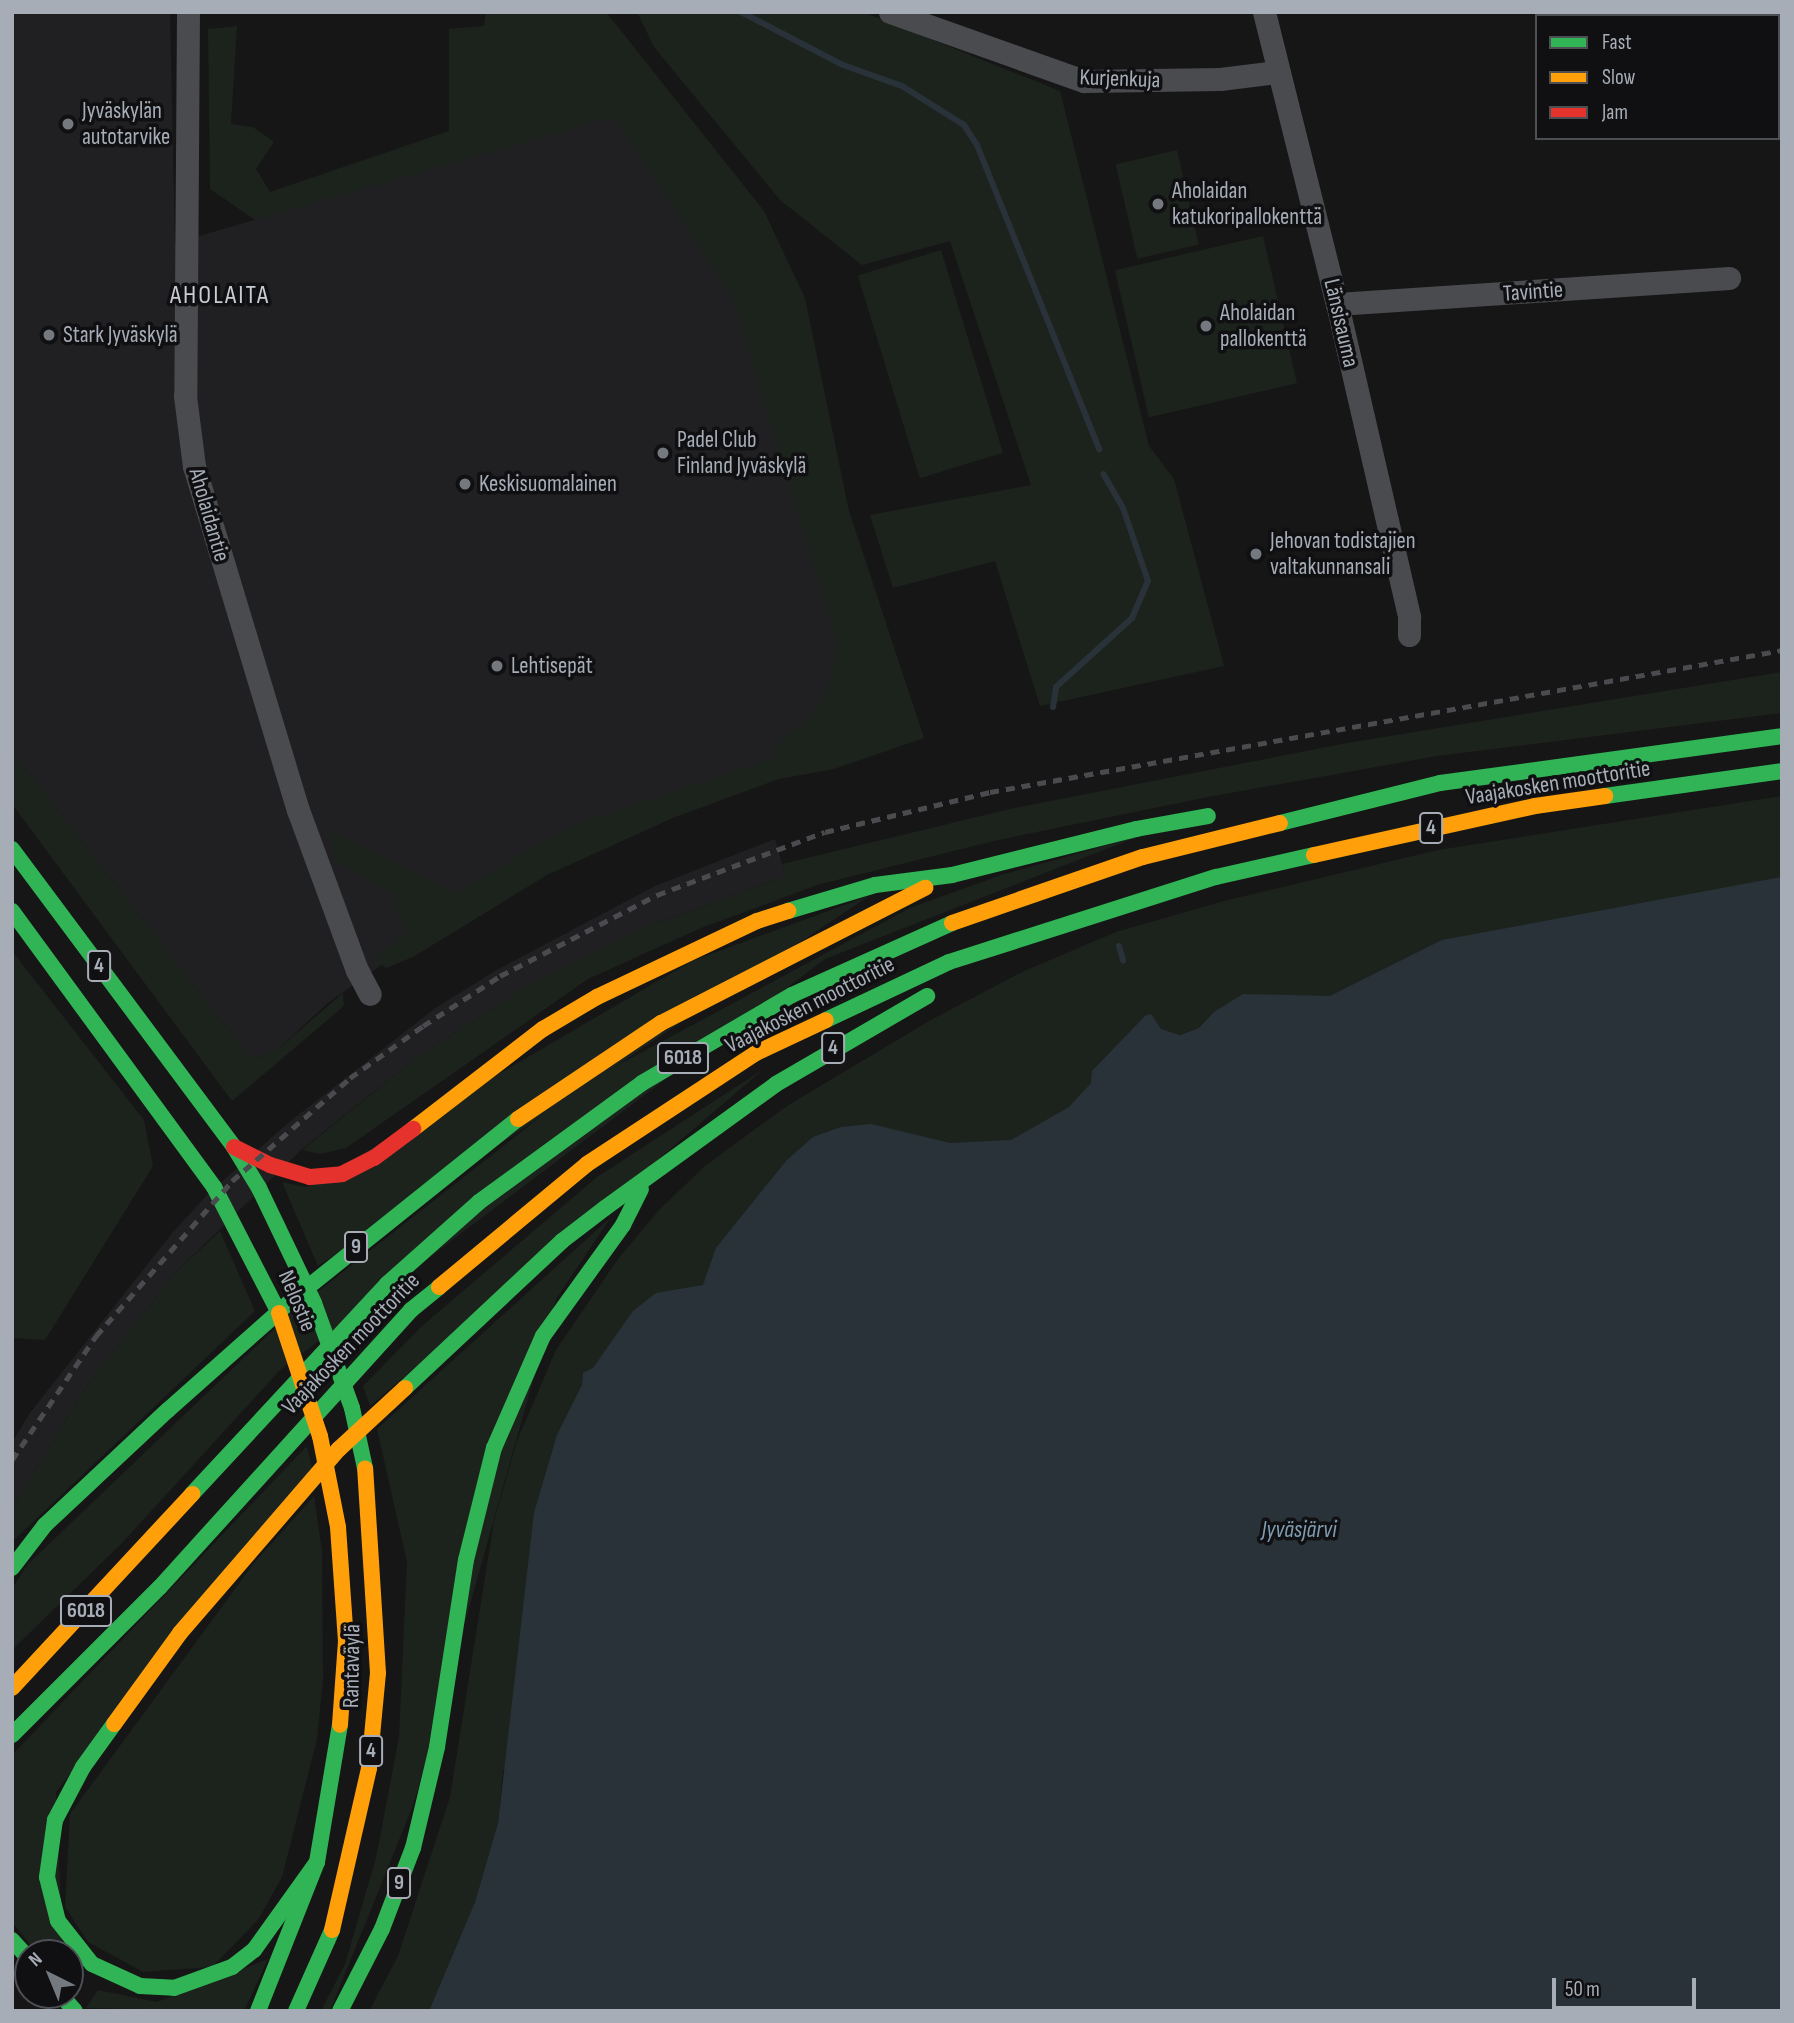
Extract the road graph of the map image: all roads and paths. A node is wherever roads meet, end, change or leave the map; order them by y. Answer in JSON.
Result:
{"nodes":[{"id":1,"x":188,"y":12,"type":"edge"},
{"id":2,"x":890,"y":12,"type":"edge"},
{"id":3,"x":1264,"y":12,"type":"edge"},
{"id":4,"x":1277,"y":72,"type":"junction"},
{"id":5,"x":1729,"y":278,"type":"dead end"},
{"id":6,"x":1337,"y":304,"type":"junction"},
{"id":7,"x":1409,"y":635,"type":"dead end"},
{"id":8,"x":1782,"y":736,"type":"edge"},
{"id":9,"x":1782,"y":771,"type":"edge"},
{"id":10,"x":1384,"y":794,"type":"junction"},
{"id":11,"x":1275,"y":805,"type":"dead end"},
{"id":12,"x":1224,"y":813,"type":"dead end"},
{"id":13,"x":12,"y":849,"type":"edge"},
{"id":14,"x":952,"y":875,"type":"junction"},
{"id":15,"x":12,"y":911,"type":"edge"},
{"id":16,"x":1029,"y":934,"type":"junction"},
{"id":17,"x":960,"y":977,"type":"dead end"},
{"id":18,"x":937,"y":990,"type":"dead end"},
{"id":19,"x":370,"y":994,"type":"dead end"},
{"id":20,"x":234,"y":1147,"type":"junction"},
{"id":21,"x":648,"y":1177,"type":"junction"},
{"id":22,"x":367,"y":1479,"type":"joint"},
{"id":23,"x":12,"y":1568,"type":"edge"},
{"id":24,"x":12,"y":1688,"type":"edge"},
{"id":25,"x":14,"y":1734,"type":"edge"},
{"id":26,"x":317,"y":1863,"type":"junction"},
{"id":27,"x":258,"y":2011,"type":"edge"},
{"id":28,"x":296,"y":2011,"type":"edge"},
{"id":29,"x":340,"y":2011,"type":"edge"}],
"edges":[{"from":1,"to":19,"type":"street","name":"Aholaidantie"},
{"from":2,"to":4,"type":"street","name":"Kurjenkuja"},
{"from":3,"to":4,"type":"street","name":"Länsisauma"},
{"from":4,"to":6,"type":"street","name":"Länsisauma"},
{"from":5,"to":6,"type":"street","name":"Tavintie"},
{"from":6,"to":7,"type":"street","name":"Länsisauma"},
{"from":8,"to":10,"type":"highway","name":"Vaajakosken moottoritie","number":"4"},
{"from":9,"to":16,"type":"highway","name":"Vaajakosken moottoritie","number":"4"},
{"from":10,"to":11,"type":"highway","number":"4"},
{"from":10,"to":24,"type":"highway","name":"Vaajakosken moottoritie","number":"6018"},
{"from":12,"to":14,"type":"highway","number":"4"},
{"from":13,"to":20,"type":"highway","name":"Nelostie","number":"4"},
{"from":14,"to":20,"type":"highway","number":"4"},
{"from":14,"to":23,"type":"highway","number":"9"},
{"from":15,"to":26,"type":"highway","name":"Nelostie","number":"4"},
{"from":16,"to":17,"type":"highway","number":"4"},
{"from":16,"to":25,"type":"highway","name":"Vaajakosken moottoritie","number":"6018"},
{"from":18,"to":21,"type":"highway","number":"4"},
{"from":20,"to":22,"type":"highway","name":"Nelostie","number":"4"},
{"from":21,"to":26,"type":"highway","number":"4"},
{"from":21,"to":29,"type":"highway","number":"9"},
{"from":22,"to":28,"type":"highway","name":"Rantaväylä","number":"4"},
{"from":26,"to":27,"type":"highway"}]}
